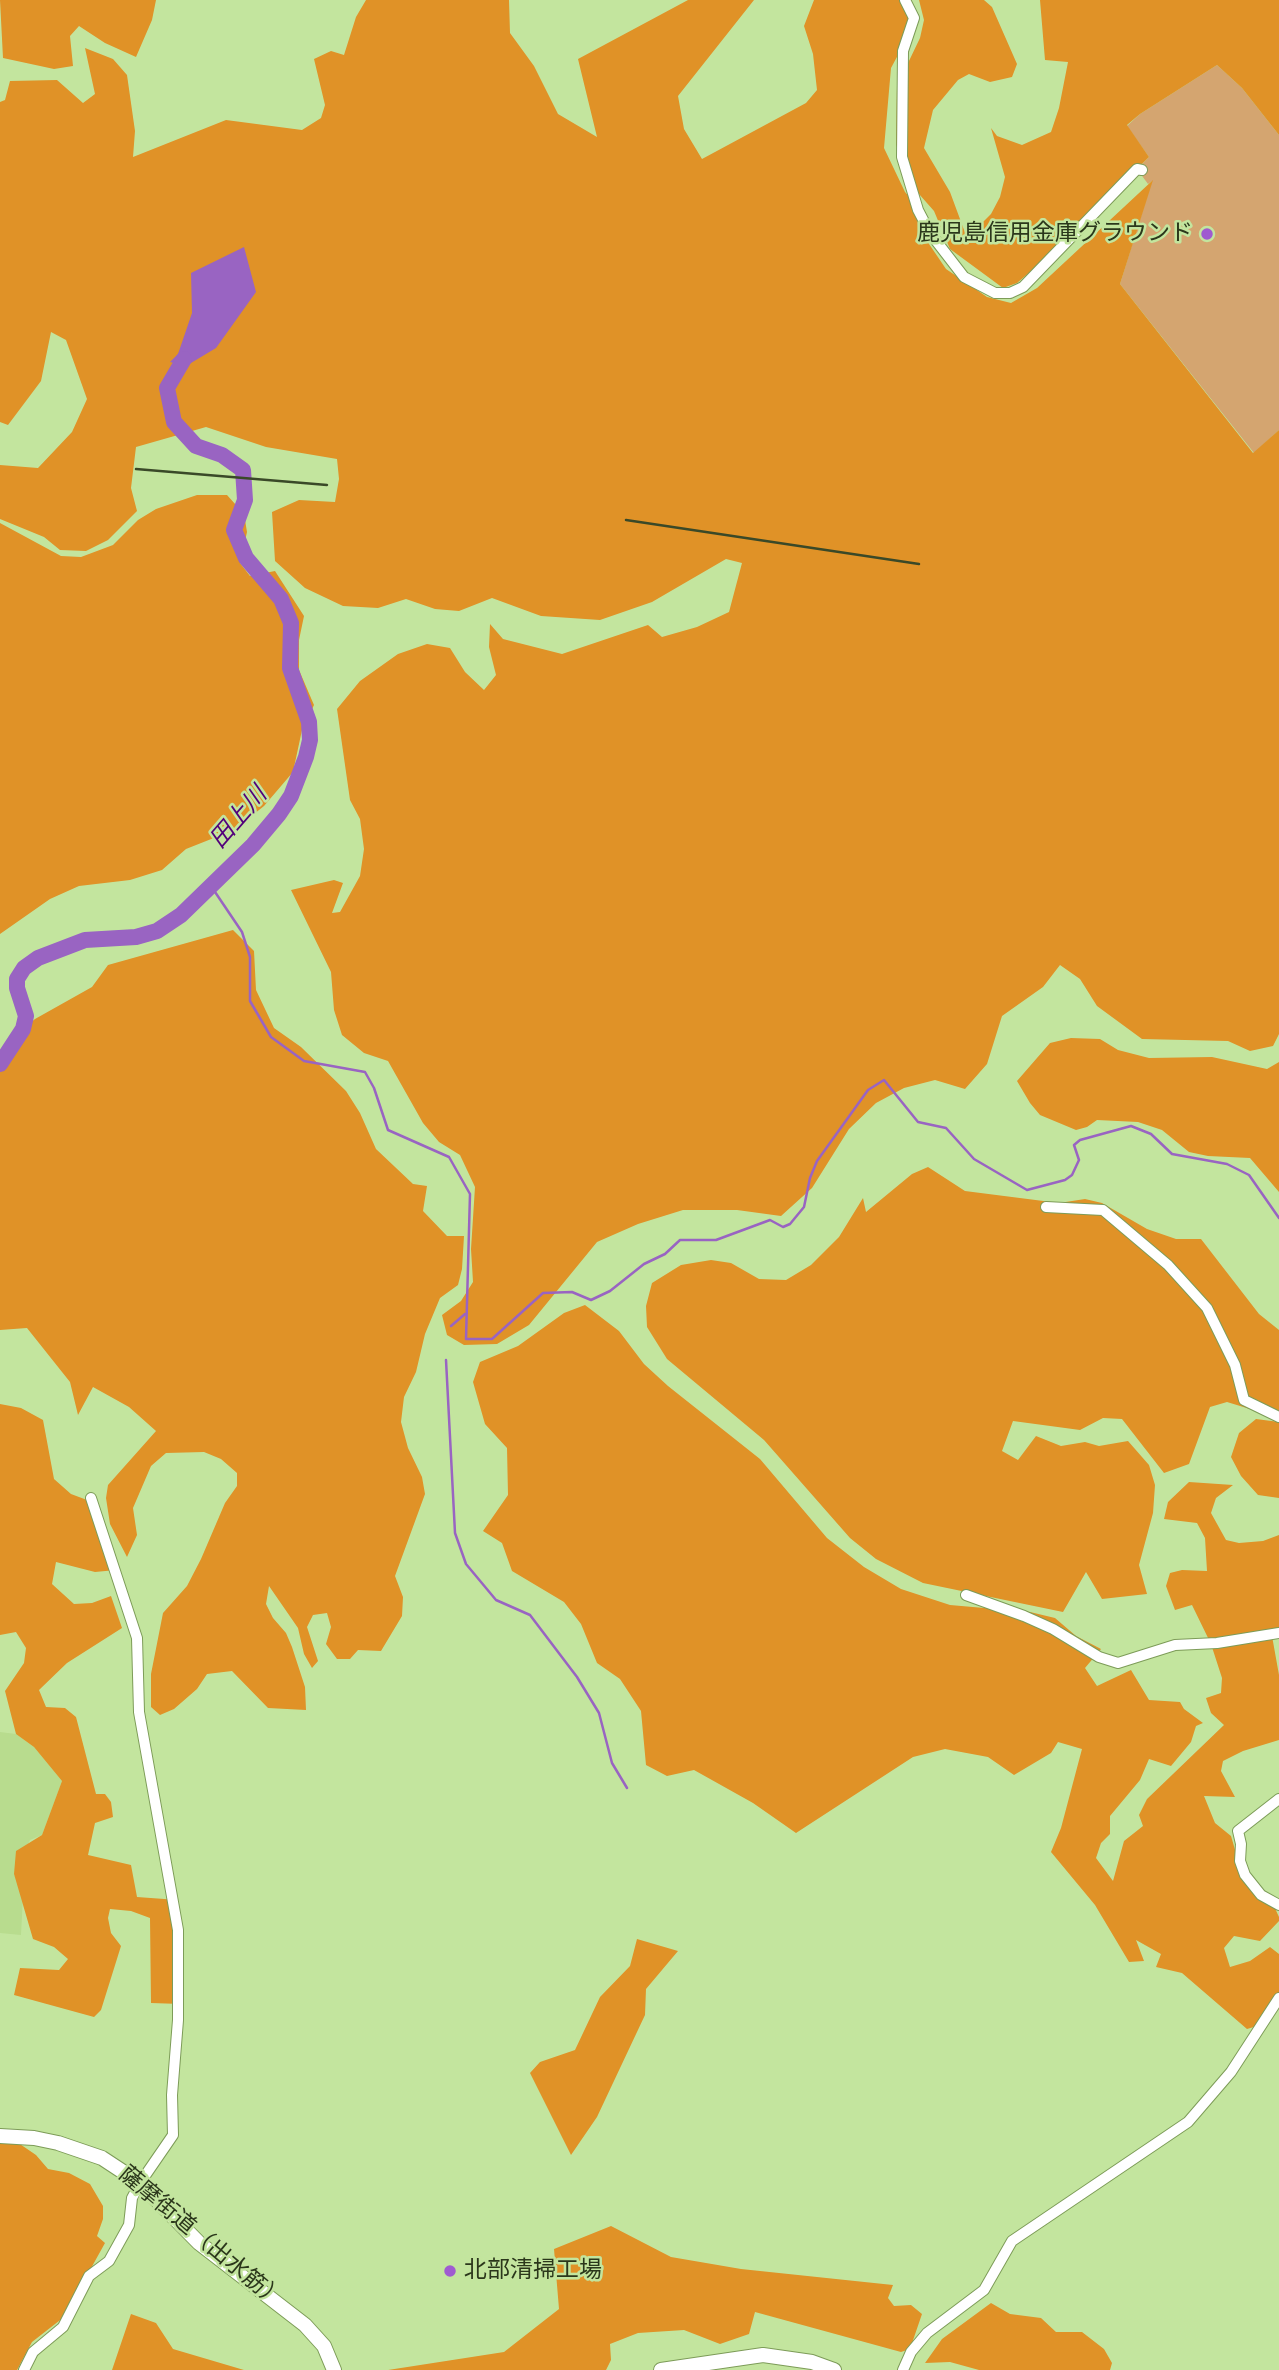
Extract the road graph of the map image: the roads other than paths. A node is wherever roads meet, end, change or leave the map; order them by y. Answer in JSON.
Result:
{"nodes":[{"id":1,"x":905,"y":0,"type":"edge"},
{"id":2,"x":1142,"y":170,"type":"dead end"},
{"id":3,"x":1046,"y":1207,"type":"dead end"},
{"id":4,"x":1279,"y":1417,"type":"edge"},
{"id":5,"x":91,"y":1498,"type":"dead end"},
{"id":6,"x":966,"y":1595,"type":"dead end"},
{"id":7,"x":1279,"y":1633,"type":"edge"},
{"id":8,"x":1279,"y":1799,"type":"edge"},
{"id":9,"x":1279,"y":1905,"type":"edge"},
{"id":10,"x":1279,"y":1998,"type":"edge"},
{"id":11,"x":0,"y":2136,"type":"edge"},
{"id":12,"x":140,"y":2183,"type":"junction"},
{"id":13,"x":24,"y":2370,"type":"edge"},
{"id":14,"x":334,"y":2370,"type":"edge"},
{"id":15,"x":661,"y":2370,"type":"edge"},
{"id":16,"x":834,"y":2370,"type":"edge"},
{"id":17,"x":903,"y":2370,"type":"edge"}],
"edges":[{"from":1,"to":2,"type":"street"},
{"from":3,"to":4,"type":"street"},
{"from":5,"to":12,"type":"street"},
{"from":6,"to":7,"type":"street"},
{"from":8,"to":9,"type":"street"},
{"from":10,"to":17,"type":"street"},
{"from":11,"to":12,"type":"street","name":"薩摩街道（出水筋）"},
{"from":12,"to":13,"type":"street"},
{"from":12,"to":14,"type":"street","name":"薩摩街道（出水筋）"},
{"from":15,"to":16,"type":"street"}]}
